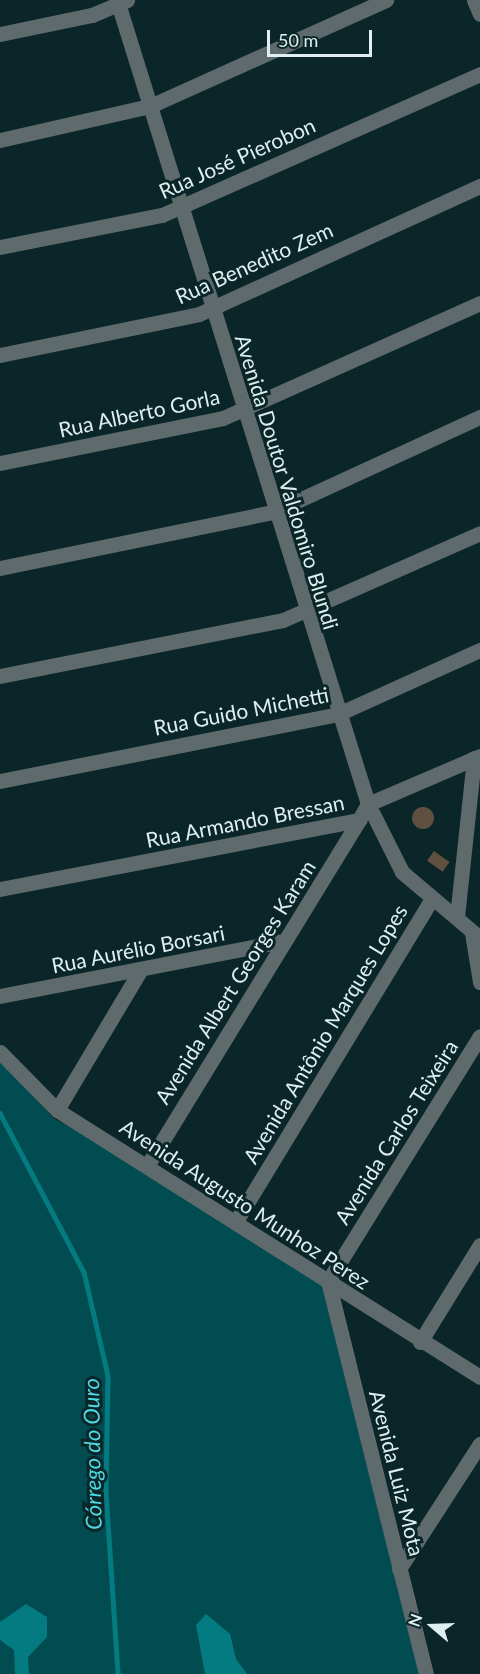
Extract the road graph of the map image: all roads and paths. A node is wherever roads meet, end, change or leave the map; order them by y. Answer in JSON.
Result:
{"nodes":[{"id":1,"x":386,"y":0,"type":"edge"},
{"id":2,"x":474,"y":0,"type":"edge"},
{"id":3,"x":121,"y":1,"type":"edge"},
{"id":4,"x":480,"y":15,"type":"edge"},
{"id":5,"x":0,"y":34,"type":"edge"},
{"id":6,"x":480,"y":74,"type":"edge"},
{"id":7,"x":150,"y":106,"type":"junction"},
{"id":8,"x":0,"y":140,"type":"edge"},
{"id":9,"x":480,"y":186,"type":"edge"},
{"id":10,"x":183,"y":207,"type":"junction"},
{"id":11,"x":0,"y":247,"type":"edge"},
{"id":12,"x":480,"y":303,"type":"edge"},
{"id":13,"x":212,"y":308,"type":"junction"},
{"id":14,"x":0,"y":355,"type":"edge"},
{"id":15,"x":241,"y":411,"type":"junction"},
{"id":16,"x":480,"y":417,"type":"edge"},
{"id":17,"x":0,"y":463,"type":"edge"},
{"id":18,"x":273,"y":512,"type":"junction"},
{"id":19,"x":480,"y":534,"type":"edge"},
{"id":20,"x":0,"y":568,"type":"edge"},
{"id":21,"x":305,"y":612,"type":"junction"},
{"id":22,"x":480,"y":650,"type":"edge"},
{"id":23,"x":0,"y":676,"type":"edge"},
{"id":24,"x":338,"y":714,"type":"junction"},
{"id":25,"x":477,"y":757,"type":"edge"},
{"id":26,"x":0,"y":781,"type":"edge"},
{"id":27,"x":368,"y":804,"type":"junction"},
{"id":28,"x":359,"y":820,"type":"junction"},
{"id":29,"x":0,"y":889,"type":"edge"},
{"id":30,"x":431,"y":900,"type":"junction"},
{"id":31,"x":457,"y":917,"type":"junction"},
{"id":32,"x":476,"y":935,"type":"edge"},
{"id":33,"x":283,"y":941,"type":"junction"},
{"id":34,"x":140,"y":971,"type":"junction"},
{"id":35,"x":480,"y":982,"type":"edge"},
{"id":36,"x":0,"y":996,"type":"edge"},
{"id":37,"x":480,"y":1036,"type":"edge"},
{"id":38,"x":0,"y":1052,"type":"edge"},
{"id":39,"x":57,"y":1110,"type":"junction"},
{"id":40,"x":147,"y":1166,"type":"junction"},
{"id":41,"x":236,"y":1221,"type":"junction"},
{"id":42,"x":480,"y":1245,"type":"edge"},
{"id":43,"x":328,"y":1281,"type":"junction"},
{"id":44,"x":420,"y":1342,"type":"junction"},
{"id":45,"x":480,"y":1377,"type":"edge"},
{"id":46,"x":480,"y":1444,"type":"edge"},
{"id":47,"x":399,"y":1569,"type":"junction"},
{"id":48,"x":426,"y":1674,"type":"edge"}],
"edges":[{"from":1,"to":7,"type":"street"},
{"from":2,"to":4,"type":"street"},
{"from":3,"to":5,"type":"street"},
{"from":3,"to":7,"type":"street","name":"Avenida Doutor Valdomiro Blundi"},
{"from":6,"to":10,"type":"street","name":"Rua José Pierobon"},
{"from":7,"to":8,"type":"street"},
{"from":7,"to":10,"type":"street","name":"Avenida Doutor Valdomiro Blundi"},
{"from":9,"to":13,"type":"street","name":"Rua Benedito Zem"},
{"from":10,"to":11,"type":"street","name":"Rua José Pierobon"},
{"from":10,"to":13,"type":"street","name":"Avenida Doutor Valdomiro Blundi"},
{"from":12,"to":15,"type":"street","name":"Rua Alberto Gorla"},
{"from":13,"to":14,"type":"street","name":"Rua Benedito Zem"},
{"from":13,"to":15,"type":"street","name":"Avenida Doutor Valdomiro Blundi"},
{"from":15,"to":17,"type":"street","name":"Rua Alberto Gorla"},
{"from":15,"to":18,"type":"street","name":"Avenida Doutor Valdomiro Blundi"},
{"from":16,"to":18,"type":"street"},
{"from":18,"to":20,"type":"street"},
{"from":18,"to":21,"type":"street","name":"Avenida Doutor Valdomiro Blundi"},
{"from":19,"to":21,"type":"street"},
{"from":21,"to":23,"type":"street"},
{"from":21,"to":24,"type":"street","name":"Avenida Doutor Valdomiro Blundi"},
{"from":22,"to":24,"type":"street","name":"Rua Guido Michetti"},
{"from":24,"to":26,"type":"street","name":"Rua Guido Michetti"},
{"from":24,"to":27,"type":"street","name":"Avenida Doutor Valdomiro Blundi"},
{"from":25,"to":27,"type":"street","name":"Rua Armando Bressan"},
{"from":25,"to":31,"type":"street"},
{"from":27,"to":28,"type":"street","name":"Rua Armando Bressan"},
{"from":27,"to":30,"type":"street","name":"Avenida Doutor Valdomiro Blundi"},
{"from":28,"to":29,"type":"street","name":"Rua Armando Bressan"},
{"from":28,"to":33,"type":"street","name":"Avenida Albert Georges Karam"},
{"from":30,"to":31,"type":"street","name":"Avenida Doutor Valdomiro Blundi"},
{"from":30,"to":41,"type":"street","name":"Avenida Antônio Marques Lopes"},
{"from":31,"to":32,"type":"street","name":"Avenida Doutor Valdomiro Blundi"},
{"from":32,"to":35,"type":"street"},
{"from":33,"to":34,"type":"street","name":"Rua Aurélio Borsari"},
{"from":33,"to":40,"type":"street","name":"Avenida Albert Georges Karam"},
{"from":34,"to":36,"type":"street","name":"Rua Aurélio Borsari"},
{"from":34,"to":39,"type":"street"},
{"from":37,"to":43,"type":"street","name":"Avenida Carlos Teixeira"},
{"from":38,"to":39,"type":"street","name":"Avenida Augusto Munhoz Perez"},
{"from":39,"to":40,"type":"street","name":"Avenida Augusto Munhoz Perez"},
{"from":40,"to":41,"type":"street","name":"Avenida Augusto Munhoz Perez"},
{"from":41,"to":43,"type":"street","name":"Avenida Augusto Munhoz Perez"},
{"from":42,"to":44,"type":"street"},
{"from":43,"to":44,"type":"street","name":"Avenida Augusto Munhoz Perez"},
{"from":43,"to":47,"type":"street","name":"Avenida Luiz Mota"},
{"from":44,"to":45,"type":"street","name":"Avenida Augusto Munhoz Perez"},
{"from":46,"to":47,"type":"street"},
{"from":47,"to":48,"type":"street","name":"Avenida Luiz Mota"}]}
